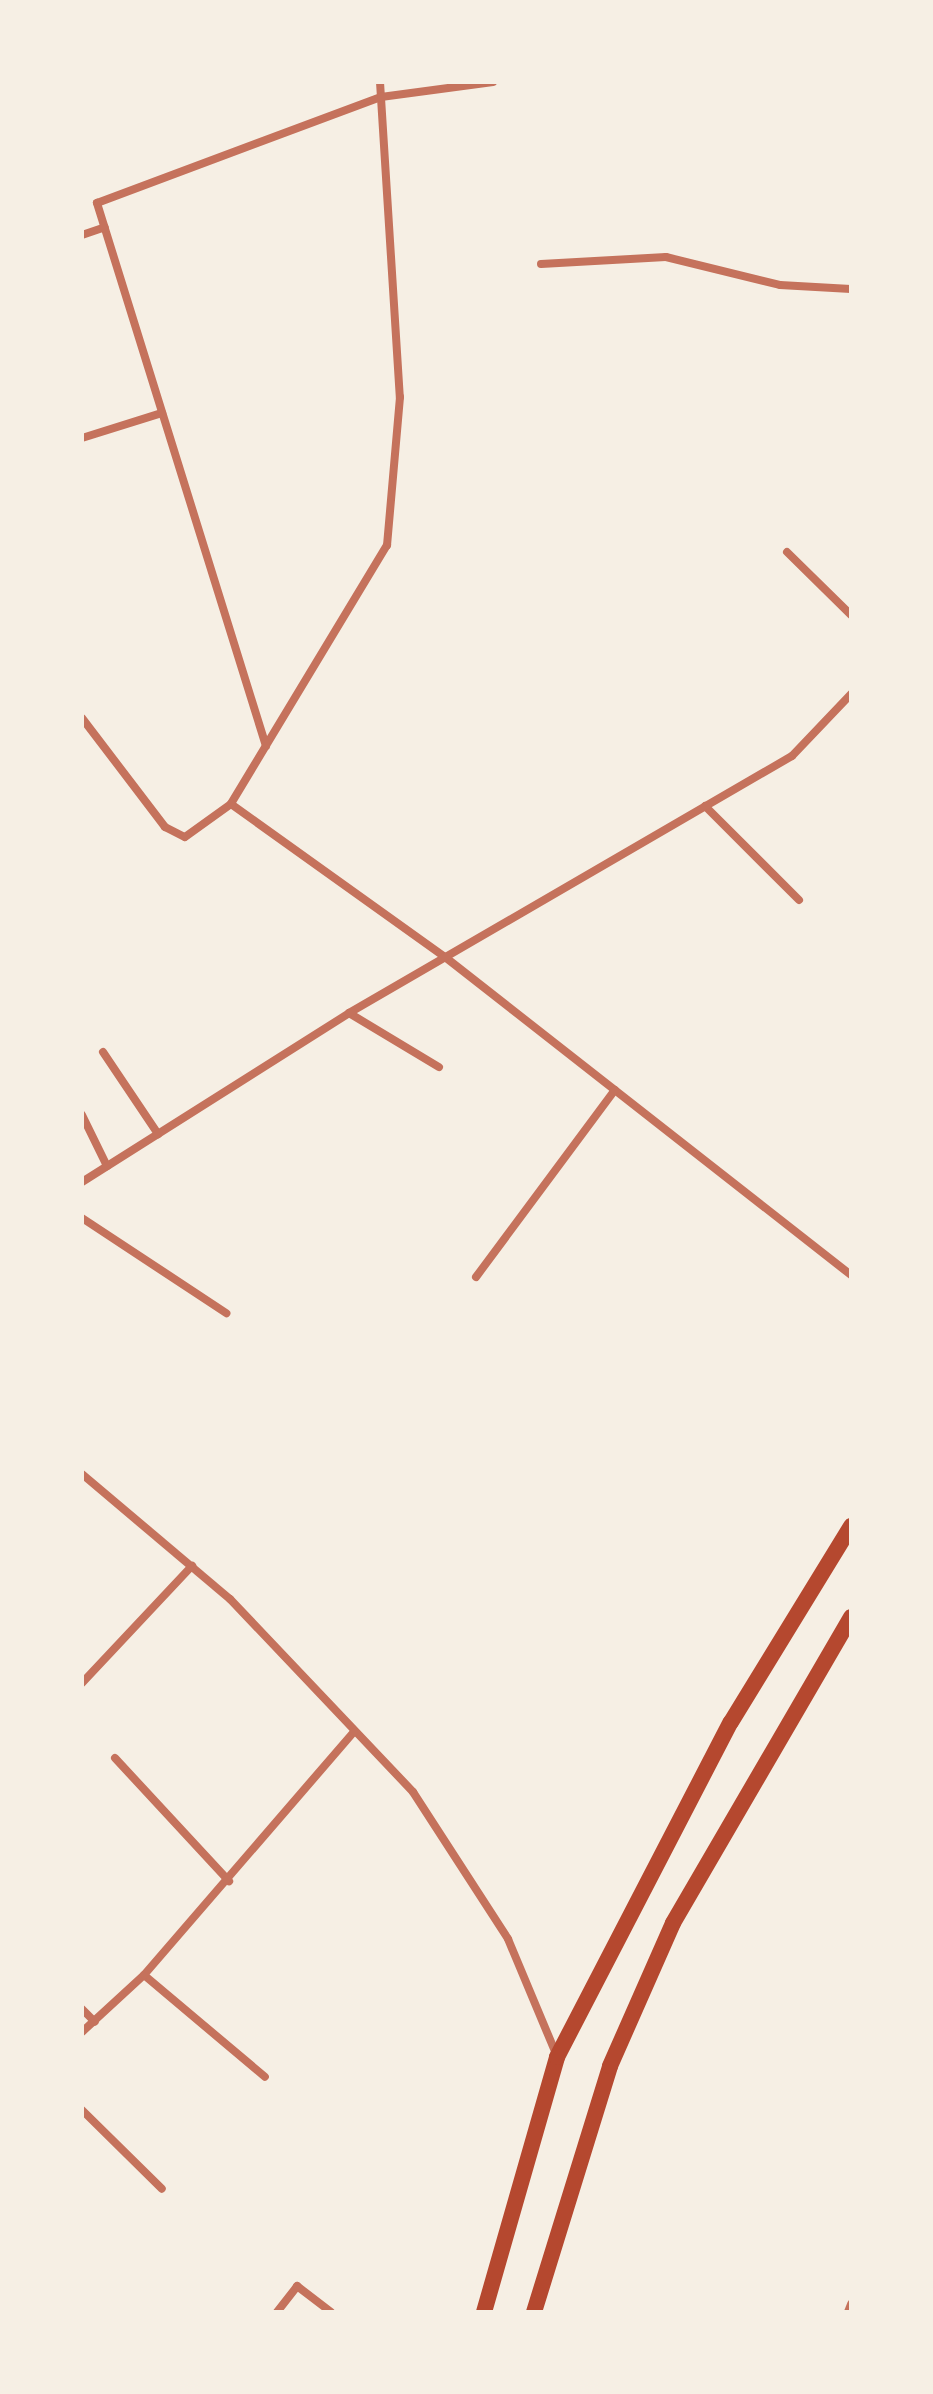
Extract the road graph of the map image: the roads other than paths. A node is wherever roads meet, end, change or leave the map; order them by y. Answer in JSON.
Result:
{"nodes":[{"id":1,"x":380,"y":82,"type":"edge"},
{"id":2,"x":493,"y":82,"type":"edge"},
{"id":3,"x":381,"y":97,"type":"junction"},
{"id":4,"x":105,"y":227,"type":"junction"},
{"id":5,"x":82,"y":235,"type":"edge"},
{"id":6,"x":541,"y":264,"type":"dead end"},
{"id":7,"x":851,"y":289,"type":"edge"},
{"id":8,"x":162,"y":413,"type":"junction"},
{"id":9,"x":82,"y":438,"type":"edge"},
{"id":10,"x":787,"y":552,"type":"dead end"},
{"id":11,"x":851,"y":615,"type":"edge"},
{"id":12,"x":851,"y":694,"type":"edge"},
{"id":13,"x":82,"y":718,"type":"edge"},
{"id":14,"x":266,"y":746,"type":"junction"},
{"id":15,"x":231,"y":804,"type":"junction"},
{"id":16,"x":705,"y":806,"type":"junction"},
{"id":17,"x":799,"y":900,"type":"dead end"},
{"id":18,"x":445,"y":957,"type":"junction"},
{"id":19,"x":349,"y":1013,"type":"junction"},
{"id":20,"x":103,"y":1052,"type":"dead end"},
{"id":21,"x":439,"y":1067,"type":"dead end"},
{"id":22,"x":615,"y":1090,"type":"junction"},
{"id":23,"x":82,"y":1115,"type":"edge"},
{"id":24,"x":158,"y":1134,"type":"junction"},
{"id":25,"x":107,"y":1166,"type":"junction"},
{"id":26,"x":82,"y":1182,"type":"edge"},
{"id":27,"x":82,"y":1218,"type":"edge"},
{"id":28,"x":851,"y":1275,"type":"edge"},
{"id":29,"x":476,"y":1277,"type":"dead end"},
{"id":30,"x":226,"y":1313,"type":"dead end"},
{"id":31,"x":82,"y":1474,"type":"edge"},
{"id":32,"x":851,"y":1526,"type":"edge"},
{"id":33,"x":192,"y":1566,"type":"junction"},
{"id":34,"x":851,"y":1617,"type":"edge"},
{"id":35,"x":82,"y":1683,"type":"edge"},
{"id":36,"x":354,"y":1732,"type":"junction"},
{"id":37,"x":115,"y":1758,"type":"dead end"},
{"id":38,"x":229,"y":1881,"type":"junction"},
{"id":39,"x":144,"y":1975,"type":"junction"},
{"id":40,"x":82,"y":2009,"type":"edge"},
{"id":41,"x":95,"y":2022,"type":"junction"},
{"id":42,"x":82,"y":2032,"type":"edge"},
{"id":43,"x":557,"y":2057,"type":"junction"},
{"id":44,"x":265,"y":2077,"type":"dead end"},
{"id":45,"x":82,"y":2110,"type":"edge"},
{"id":46,"x":162,"y":2189,"type":"dead end"},
{"id":47,"x":851,"y":2304,"type":"edge"},
{"id":48,"x":277,"y":2312,"type":"edge"},
{"id":49,"x":331,"y":2312,"type":"edge"},
{"id":50,"x":484,"y":2312,"type":"edge"},
{"id":51,"x":534,"y":2312,"type":"edge"},
{"id":52,"x":848,"y":2312,"type":"edge"}],
"edges":[{"from":1,"to":3,"type":"street"},
{"from":2,"to":3,"type":"street"},
{"from":3,"to":4,"type":"street"},
{"from":3,"to":14,"type":"street"},
{"from":4,"to":5,"type":"street"},
{"from":4,"to":8,"type":"street"},
{"from":6,"to":7,"type":"street"},
{"from":8,"to":9,"type":"street"},
{"from":8,"to":14,"type":"street"},
{"from":10,"to":11,"type":"street"},
{"from":12,"to":16,"type":"street"},
{"from":13,"to":15,"type":"street"},
{"from":14,"to":15,"type":"street"},
{"from":15,"to":18,"type":"street"},
{"from":16,"to":17,"type":"street"},
{"from":16,"to":18,"type":"street"},
{"from":18,"to":19,"type":"street"},
{"from":18,"to":22,"type":"street"},
{"from":19,"to":21,"type":"street"},
{"from":19,"to":24,"type":"street"},
{"from":20,"to":24,"type":"street"},
{"from":22,"to":28,"type":"street"},
{"from":22,"to":29,"type":"street"},
{"from":23,"to":25,"type":"street"},
{"from":24,"to":25,"type":"street"},
{"from":25,"to":26,"type":"street"},
{"from":27,"to":30,"type":"street"},
{"from":31,"to":33,"type":"street"},
{"from":32,"to":43,"type":"main road"},
{"from":33,"to":35,"type":"street"},
{"from":33,"to":36,"type":"street"},
{"from":34,"to":51,"type":"main road"},
{"from":36,"to":38,"type":"street"},
{"from":36,"to":43,"type":"street"},
{"from":37,"to":38,"type":"street"},
{"from":38,"to":39,"type":"street"},
{"from":39,"to":41,"type":"street"},
{"from":39,"to":44,"type":"street"},
{"from":40,"to":41,"type":"street"},
{"from":41,"to":42,"type":"street"},
{"from":43,"to":50,"type":"main road"},
{"from":45,"to":46,"type":"street"},
{"from":47,"to":52,"type":"street"},
{"from":48,"to":49,"type":"street"}]}
